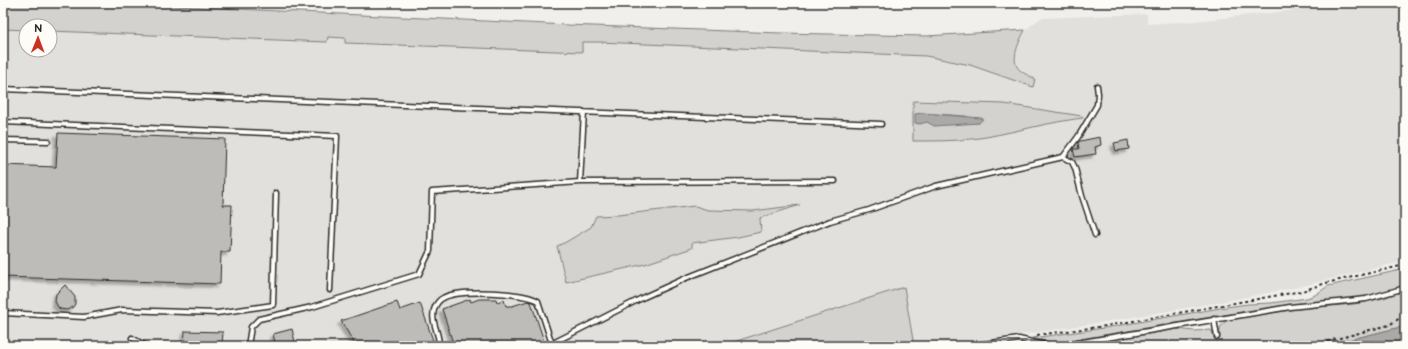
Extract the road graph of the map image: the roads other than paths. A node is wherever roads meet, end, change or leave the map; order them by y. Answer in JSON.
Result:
{"nodes":[{"id":1,"x":1097,"y":86,"type":"dead end"},
{"id":2,"x":3,"y":89,"type":"edge"},
{"id":3,"x":584,"y":112,"type":"junction"},
{"id":4,"x":3,"y":122,"type":"edge"},
{"id":5,"x":881,"y":124,"type":"dead end"},
{"id":6,"x":3,"y":140,"type":"edge"},
{"id":7,"x":48,"y":141,"type":"dead end"},
{"id":8,"x":1064,"y":157,"type":"junction"},
{"id":9,"x":835,"y":181,"type":"dead end"},
{"id":10,"x":580,"y":182,"type":"junction"},
{"id":11,"x":276,"y":193,"type":"dead end"},
{"id":12,"x":1095,"y":235,"type":"dead end"},
{"id":13,"x":1405,"y":288,"type":"edge"},
{"id":14,"x":330,"y":290,"type":"dead end"},
{"id":15,"x":3,"y":313,"type":"edge"},
{"id":16,"x":1214,"y":319,"type":"junction"},
{"id":17,"x":1217,"y":337,"type":"dead end"},
{"id":18,"x":132,"y":338,"type":"dead end"},
{"id":19,"x":552,"y":344,"type":"junction"},
{"id":20,"x":146,"y":346,"type":"edge"},
{"id":21,"x":248,"y":346,"type":"edge"},
{"id":22,"x":439,"y":346,"type":"edge"},
{"id":23,"x":547,"y":346,"type":"edge"},
{"id":24,"x":970,"y":346,"type":"edge"}],
"edges":[{"from":1,"to":8,"type":"lane"},
{"from":2,"to":3,"type":"lane"},
{"from":3,"to":5,"type":"lane"},
{"from":3,"to":10,"type":"lane"},
{"from":4,"to":14,"type":"lane"},
{"from":6,"to":7,"type":"lane"},
{"from":8,"to":12,"type":"lane"},
{"from":8,"to":19,"type":"lane"},
{"from":9,"to":10,"type":"lane"},
{"from":10,"to":21,"type":"lane"},
{"from":11,"to":15,"type":"lane"},
{"from":13,"to":16,"type":"lane"},
{"from":16,"to":17,"type":"lane"},
{"from":16,"to":24,"type":"lane"},
{"from":18,"to":20,"type":"lane"},
{"from":19,"to":22,"type":"lane"},
{"from":19,"to":23,"type":"lane"}]}
